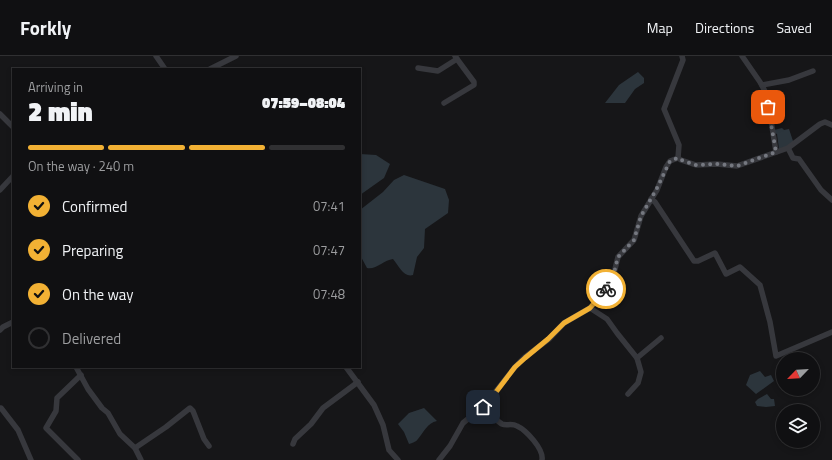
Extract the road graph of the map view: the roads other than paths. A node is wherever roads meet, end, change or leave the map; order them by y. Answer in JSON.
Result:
{"nodes":[{"id":1,"x":156,"y":56,"type":"edge"},
{"id":2,"x":236,"y":56,"type":"edge"},
{"id":3,"x":742,"y":56,"type":"edge"},
{"id":4,"x":456,"y":57,"type":"edge"},
{"id":5,"x":684,"y":57,"type":"edge"},
{"id":6,"x":164,"y":68,"type":"edge"},
{"id":7,"x":212,"y":68,"type":"edge"},
{"id":8,"x":418,"y":68,"type":"dead end"},
{"id":9,"x":813,"y":71,"type":"dead end"},
{"id":10,"x":762,"y":86,"type":"junction"},
{"id":11,"x":444,"y":103,"type":"dead end"},
{"id":12,"x":0,"y":114,"type":"edge"},
{"id":13,"x":832,"y":125,"type":"edge"},
{"id":14,"x":12,"y":126,"type":"edge"},
{"id":15,"x":788,"y":148,"type":"junction"},
{"id":16,"x":776,"y":152,"type":"junction"},
{"id":17,"x":678,"y":158,"type":"junction"},
{"id":18,"x":12,"y":177,"type":"edge"},
{"id":19,"x":0,"y":190,"type":"edge"},
{"id":20,"x":651,"y":199,"type":"junction"},
{"id":21,"x":832,"y":200,"type":"edge"},
{"id":22,"x":590,"y":308,"type":"junction"},
{"id":23,"x":12,"y":322,"type":"edge"},
{"id":24,"x":0,"y":330,"type":"edge"},
{"id":25,"x":832,"y":332,"type":"edge"},
{"id":26,"x":661,"y":338,"type":"dead end"},
{"id":27,"x":637,"y":358,"type":"junction"},
{"id":28,"x":77,"y":368,"type":"edge"},
{"id":29,"x":347,"y":368,"type":"edge"},
{"id":30,"x":82,"y":375,"type":"junction"},
{"id":31,"x":358,"y":382,"type":"junction"},
{"id":32,"x":628,"y":394,"type":"dead end"},
{"id":33,"x":483,"y":407,"type":"junction"},
{"id":34,"x":0,"y":408,"type":"edge"},
{"id":35,"x":293,"y":444,"type":"dead end"},
{"id":36,"x":209,"y":446,"type":"dead end"},
{"id":37,"x":135,"y":448,"type":"junction"},
{"id":38,"x":31,"y":460,"type":"edge"},
{"id":39,"x":78,"y":460,"type":"edge"},
{"id":40,"x":140,"y":460,"type":"edge"},
{"id":41,"x":398,"y":460,"type":"edge"},
{"id":42,"x":439,"y":460,"type":"edge"},
{"id":43,"x":542,"y":460,"type":"edge"}],
"edges":[{"from":1,"to":6,"type":"street"},
{"from":2,"to":7,"type":"street"},
{"from":3,"to":10,"type":"street"},
{"from":4,"to":8,"type":"street"},
{"from":4,"to":11,"type":"street"},
{"from":5,"to":17,"type":"street"},
{"from":9,"to":10,"type":"street"},
{"from":10,"to":16,"type":"street"},
{"from":12,"to":14,"type":"street"},
{"from":13,"to":15,"type":"street"},
{"from":15,"to":16,"type":"street"},
{"from":15,"to":21,"type":"street"},
{"from":16,"to":17,"type":"street"},
{"from":17,"to":20,"type":"street"},
{"from":18,"to":19,"type":"street"},
{"from":20,"to":22,"type":"street"},
{"from":20,"to":25,"type":"street"},
{"from":22,"to":27,"type":"street"},
{"from":22,"to":33,"type":"street"},
{"from":23,"to":24,"type":"street"},
{"from":26,"to":27,"type":"street"},
{"from":27,"to":32,"type":"street"},
{"from":28,"to":30,"type":"street"},
{"from":29,"to":31,"type":"street"},
{"from":30,"to":37,"type":"street"},
{"from":30,"to":39,"type":"street"},
{"from":31,"to":35,"type":"street"},
{"from":31,"to":41,"type":"street"},
{"from":33,"to":42,"type":"street"},
{"from":33,"to":43,"type":"street"},
{"from":34,"to":38,"type":"street"},
{"from":36,"to":37,"type":"street"},
{"from":37,"to":40,"type":"street"}]}
